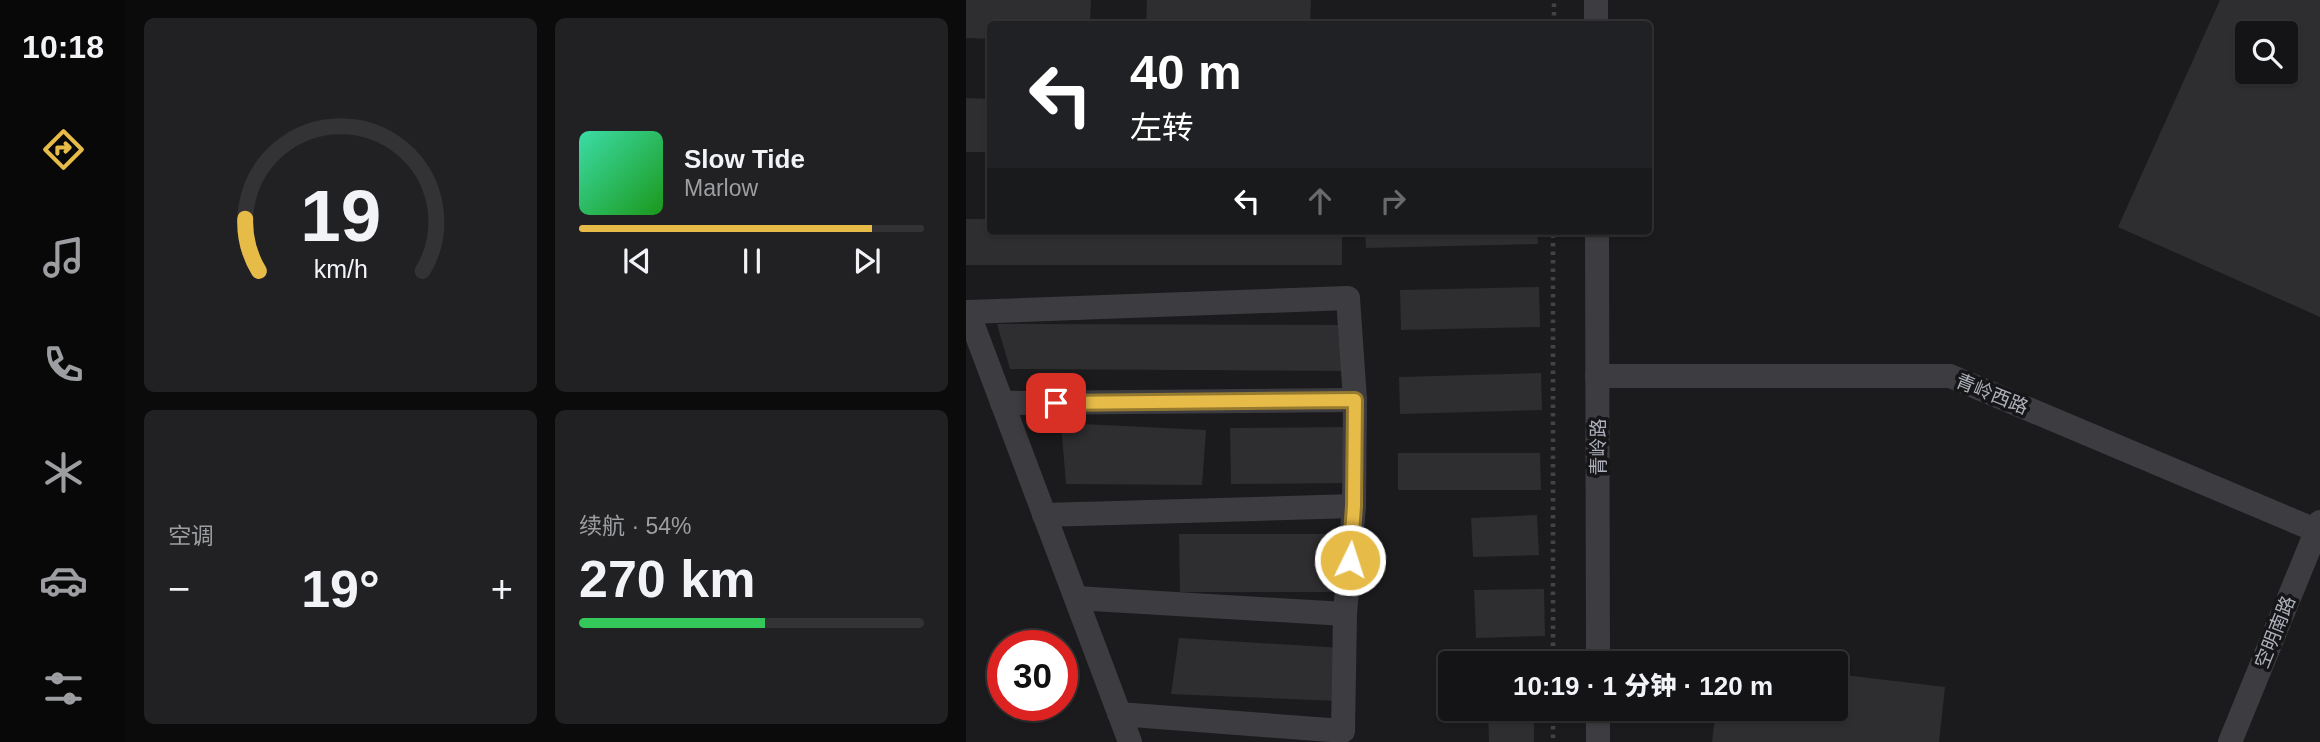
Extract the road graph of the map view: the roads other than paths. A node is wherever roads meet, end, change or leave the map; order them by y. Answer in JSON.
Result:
{"nodes":[{"id":1,"x":1596,"y":0,"type":"edge"},
{"id":2,"x":1596,"y":21,"type":"edge"},
{"id":3,"x":1597,"y":235,"type":"edge"},
{"id":4,"x":1597,"y":376,"type":"junction"},
{"id":5,"x":1355,"y":400,"type":"junction"},
{"id":6,"x":1002,"y":403,"type":"junction"},
{"id":7,"x":1354,"y":506,"type":"junction"},
{"id":8,"x":1044,"y":515,"type":"junction"},
{"id":9,"x":2319,"y":528,"type":"edge"},
{"id":10,"x":1076,"y":598,"type":"junction"},
{"id":11,"x":1345,"y":614,"type":"junction"},
{"id":12,"x":1598,"y":651,"type":"edge"},
{"id":13,"x":1119,"y":714,"type":"junction"},
{"id":14,"x":1598,"y":721,"type":"edge"},
{"id":15,"x":1130,"y":742,"type":"edge"},
{"id":16,"x":1598,"y":742,"type":"edge"},
{"id":17,"x":2230,"y":742,"type":"edge"}],
"edges":[{"from":1,"to":2,"type":"street"},
{"from":3,"to":4,"type":"street","name":"青岭路"},
{"from":4,"to":9,"type":"street","name":"青岭西路"},
{"from":4,"to":12,"type":"street","name":"青岭路"},
{"from":5,"to":6,"type":"street"},
{"from":5,"to":6,"type":"street"},
{"from":5,"to":7,"type":"street"},
{"from":6,"to":8,"type":"street"},
{"from":7,"to":8,"type":"street"},
{"from":7,"to":11,"type":"street"},
{"from":8,"to":10,"type":"street"},
{"from":9,"to":17,"type":"street","name":"空明南路"},
{"from":10,"to":11,"type":"street"},
{"from":10,"to":13,"type":"street"},
{"from":11,"to":13,"type":"street"},
{"from":13,"to":15,"type":"street"},
{"from":14,"to":16,"type":"street"}]}
